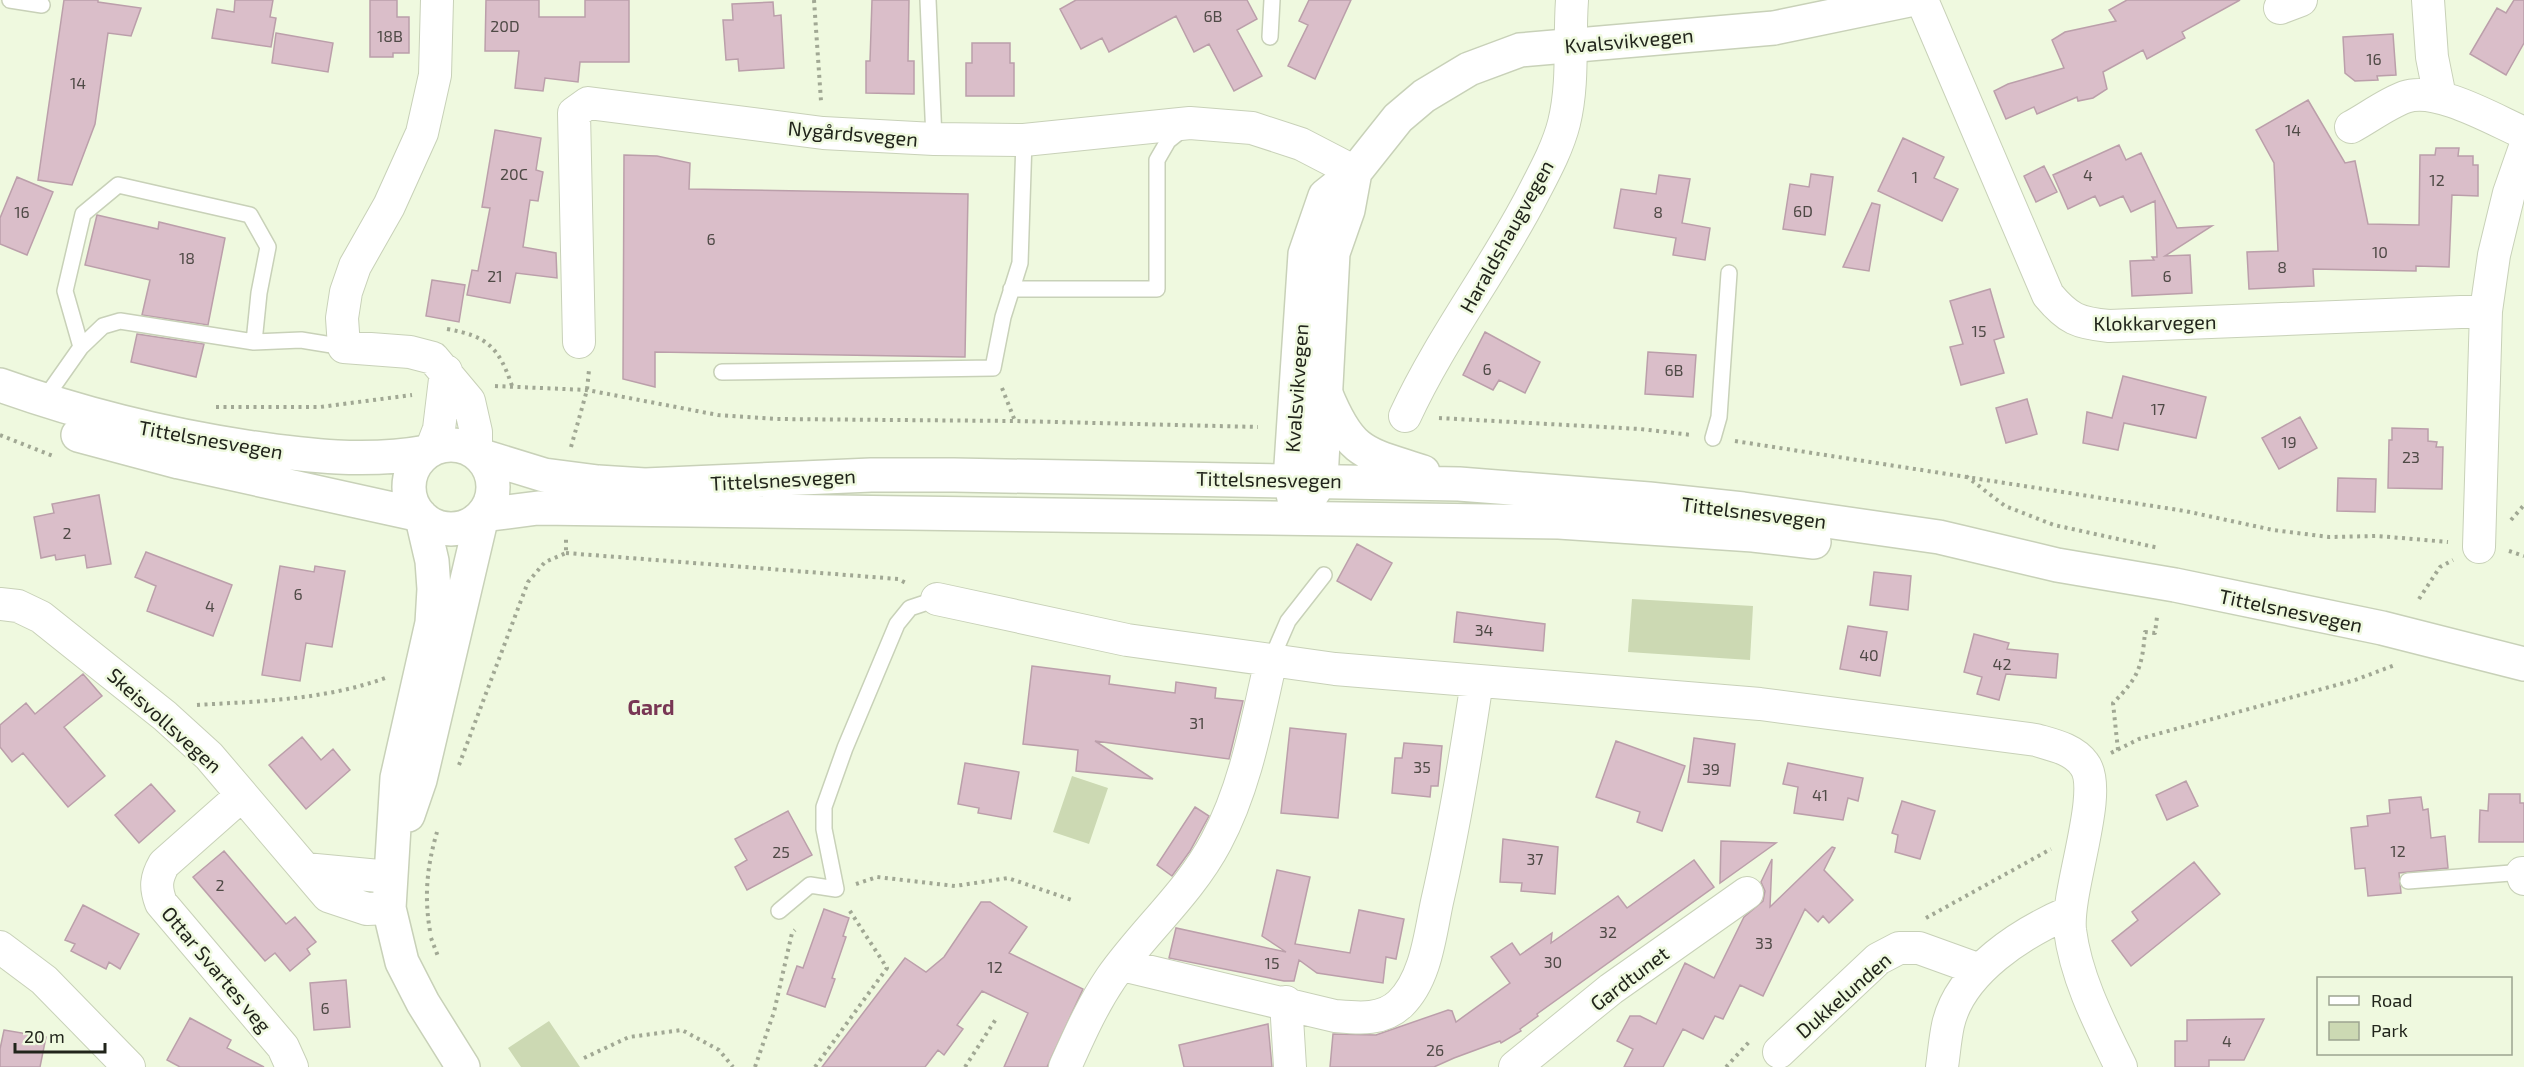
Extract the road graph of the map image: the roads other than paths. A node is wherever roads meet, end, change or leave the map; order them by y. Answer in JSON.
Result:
{"nodes":[{"id":1,"x":10,"y":0,"type":"edge"},
{"id":2,"x":437,"y":0,"type":"edge"},
{"id":3,"x":928,"y":0,"type":"edge"},
{"id":4,"x":1272,"y":0,"type":"edge"},
{"id":5,"x":1572,"y":0,"type":"edge"},
{"id":6,"x":1909,"y":0,"type":"edge"},
{"id":7,"x":1922,"y":0,"type":"edge"},
{"id":8,"x":2428,"y":0,"type":"edge"},
{"id":9,"x":42,"y":5,"type":"dead end"},
{"id":10,"x":1270,"y":37,"type":"dead end"},
{"id":11,"x":1569,"y":45,"type":"junction"},
{"id":12,"x":2440,"y":97,"type":"junction"},
{"id":13,"x":1190,"y":123,"type":"junction"},
{"id":14,"x":2351,"y":127,"type":"dead end"},
{"id":15,"x":2524,"y":133,"type":"edge"},
{"id":16,"x":934,"y":139,"type":"junction"},
{"id":17,"x":1024,"y":140,"type":"junction"},
{"id":18,"x":2524,"y":150,"type":"edge"},
{"id":19,"x":1355,"y":172,"type":"junction"},
{"id":20,"x":1729,"y":273,"type":"dead end"},
{"id":21,"x":1011,"y":289,"type":"junction"},
{"id":22,"x":2486,"y":311,"type":"junction"},
{"id":23,"x":254,"y":342,"type":"junction"},
{"id":24,"x":579,"y":342,"type":"road end"},
{"id":25,"x":81,"y":347,"type":"junction"},
{"id":26,"x":344,"y":347,"type":"junction"},
{"id":27,"x":446,"y":371,"type":"junction"},
{"id":28,"x":722,"y":372,"type":"dead end"},
{"id":29,"x":0,"y":385,"type":"edge"},
{"id":30,"x":1326,"y":394,"type":"junction"},
{"id":31,"x":43,"y":401,"type":"junction"},
{"id":32,"x":0,"y":408,"type":"edge"},
{"id":33,"x":1405,"y":416,"type":"road end"},
{"id":34,"x":1713,"y":438,"type":"road end"},
{"id":35,"x":429,"y":451,"type":"junction"},
{"id":36,"x":477,"y":454,"type":"junction"},
{"id":37,"x":1306,"y":480,"type":"junction"},
{"id":38,"x":1459,"y":484,"type":"junction"},
{"id":39,"x":482,"y":516,"type":"junction"},
{"id":40,"x":421,"y":517,"type":"junction"},
{"id":41,"x":1298,"y":517,"type":"junction"},
{"id":42,"x":2479,"y":547,"type":"road end"},
{"id":43,"x":2057,"y":565,"type":"junction"},
{"id":44,"x":1323,"y":575,"type":"dead end"},
{"id":45,"x":937,"y":599,"type":"joint"},
{"id":46,"x":0,"y":604,"type":"edge"},
{"id":47,"x":1270,"y":660,"type":"junction"},
{"id":48,"x":2524,"y":664,"type":"edge"},
{"id":49,"x":1477,"y":681,"type":"junction"},
{"id":50,"x":242,"y":795,"type":"junction"},
{"id":51,"x":2523,"y":875,"type":"edge"},
{"id":52,"x":2408,"y":881,"type":"dead end"},
{"id":53,"x":390,"y":882,"type":"junction"},
{"id":54,"x":1746,"y":893,"type":"dead end"},
{"id":55,"x":779,"y":911,"type":"dead end"},
{"id":56,"x":2070,"y":912,"type":"junction"},
{"id":57,"x":0,"y":947,"type":"edge"},
{"id":58,"x":1122,"y":965,"type":"junction"},
{"id":59,"x":1980,"y":970,"type":"junction"},
{"id":60,"x":1287,"y":1002,"type":"junction"},
{"id":61,"x":1779,"y":1052,"type":"dead end"},
{"id":62,"x":129,"y":1067,"type":"edge"},
{"id":63,"x":292,"y":1067,"type":"edge"},
{"id":64,"x":463,"y":1067,"type":"edge"},
{"id":65,"x":1065,"y":1067,"type":"edge"},
{"id":66,"x":1290,"y":1067,"type":"edge"},
{"id":67,"x":1515,"y":1067,"type":"edge"},
{"id":68,"x":1942,"y":1067,"type":"edge"},
{"id":69,"x":2121,"y":1067,"type":"edge"}],
"edges":[{"from":1,"to":9,"type":"lane"},
{"from":2,"to":26,"type":"street"},
{"from":3,"to":16,"type":"lane"},
{"from":4,"to":10,"type":"lane"},
{"from":5,"to":11,"type":"street","name":"Haraldshaugvegen"},
{"from":6,"to":11,"type":"main road","name":"Kvalsvikvegen"},
{"from":7,"to":22,"type":"street","name":"Klokkarvegen"},
{"from":8,"to":12,"type":"street"},
{"from":11,"to":19,"type":"main road","name":"Kvalsvikvegen"},
{"from":11,"to":33,"type":"street","name":"Haraldshaugvegen"},
{"from":12,"to":14,"type":"street"},
{"from":12,"to":15,"type":"street"},
{"from":13,"to":17,"type":"street","name":"Nygårdsvegen"},
{"from":13,"to":19,"type":"street","name":"Nygårdsvegen"},
{"from":13,"to":21,"type":"lane"},
{"from":16,"to":17,"type":"street","name":"Nygårdsvegen"},
{"from":16,"to":24,"type":"street","name":"Nygårdsvegen"},
{"from":17,"to":21,"type":"lane"},
{"from":18,"to":22,"type":"street"},
{"from":19,"to":30,"type":"main road","name":"Kvalsvikvegen"},
{"from":19,"to":37,"type":"main road","name":"Kvalsvikvegen"},
{"from":20,"to":34,"type":"lane"},
{"from":21,"to":28,"type":"lane"},
{"from":22,"to":42,"type":"street"},
{"from":23,"to":25,"type":"lane"},
{"from":23,"to":25,"type":"lane"},
{"from":23,"to":26,"type":"lane"},
{"from":25,"to":31,"type":"lane"},
{"from":26,"to":27,"type":"street"},
{"from":27,"to":35,"type":"street"},
{"from":27,"to":36,"type":"street"},
{"from":29,"to":31,"type":"main road","name":"Tittelsnesvegen"},
{"from":30,"to":37,"type":"main road","name":"Kvalsvikvegen"},
{"from":30,"to":38,"type":"main road"},
{"from":31,"to":35,"type":"main road","name":"Tittelsnesvegen"},
{"from":32,"to":40,"type":"main road","name":"Tittelsnesvegen"},
{"from":35,"to":36,"type":"main road"},
{"from":35,"to":40,"type":"main road"},
{"from":36,"to":37,"type":"main road","name":"Tittelsnesvegen"},
{"from":36,"to":39,"type":"main road"},
{"from":37,"to":38,"type":"main road","name":"Tittelsnesvegen"},
{"from":37,"to":41,"type":"main road","name":"Kvalsvikvegen"},
{"from":38,"to":43,"type":"main road","name":"Tittelsnesvegen"},
{"from":39,"to":40,"type":"main road"},
{"from":39,"to":41,"type":"main road","name":"Tittelsnesvegen"},
{"from":39,"to":53,"type":"main road"},
{"from":40,"to":53,"type":"main road"},
{"from":41,"to":43,"type":"main road","name":"Tittelsnesvegen"},
{"from":43,"to":48,"type":"main road","name":"Tittelsnesvegen"},
{"from":44,"to":47,"type":"lane"},
{"from":45,"to":47,"type":"street"},
{"from":45,"to":55,"type":"lane"},
{"from":46,"to":50,"type":"street","name":"Skeisvollsvegen"},
{"from":47,"to":49,"type":"street"},
{"from":47,"to":58,"type":"street"},
{"from":49,"to":56,"type":"street"},
{"from":49,"to":60,"type":"street"},
{"from":50,"to":53,"type":"street","name":"Skeisvollsvegen"},
{"from":50,"to":63,"type":"street","name":"Ottar Svartes veg"},
{"from":51,"to":52,"type":"lane"},
{"from":53,"to":64,"type":"main road"},
{"from":54,"to":67,"type":"street","name":"Gardtunet"},
{"from":56,"to":59,"type":"street"},
{"from":56,"to":69,"type":"street"},
{"from":57,"to":62,"type":"street"},
{"from":58,"to":60,"type":"street"},
{"from":58,"to":65,"type":"street"},
{"from":59,"to":61,"type":"street","name":"Dukkelunden"},
{"from":59,"to":68,"type":"street"},
{"from":60,"to":66,"type":"street"}]}
